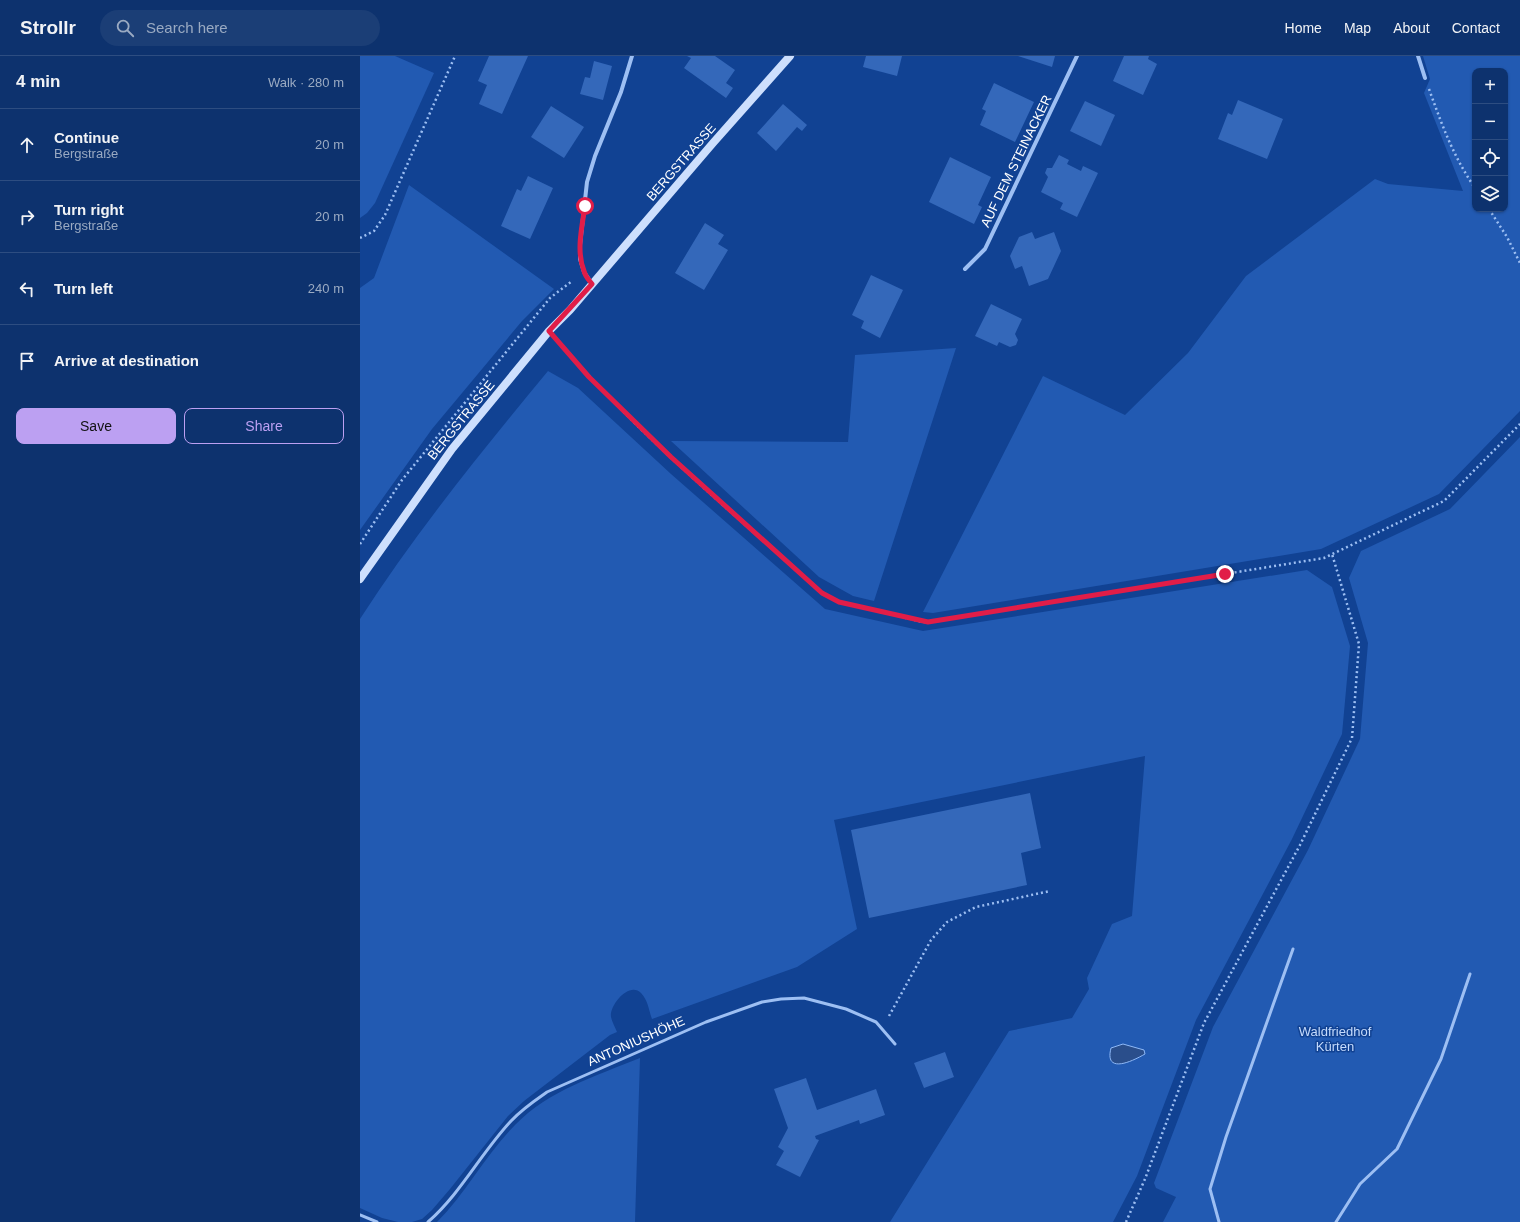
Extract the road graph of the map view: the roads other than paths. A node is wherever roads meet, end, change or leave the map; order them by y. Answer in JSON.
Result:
{"nodes":[{"id":1,"x":632,"y":56,"type":"edge"},
{"id":2,"x":790,"y":56,"type":"edge"},
{"id":3,"x":1077,"y":56,"type":"edge"},
{"id":4,"x":1418,"y":56,"type":"edge"},
{"id":5,"x":1425,"y":78,"type":"road end"},
{"id":6,"x":965,"y":269,"type":"dead end"},
{"id":7,"x":592,"y":284,"type":"junction"},
{"id":8,"x":360,"y":579,"type":"edge"},
{"id":9,"x":1293,"y":949,"type":"dead end"},
{"id":10,"x":1470,"y":974,"type":"dead end"},
{"id":11,"x":895,"y":1044,"type":"dead end"},
{"id":12,"x":360,"y":1214,"type":"edge"},
{"id":13,"x":377,"y":1222,"type":"edge"},
{"id":14,"x":428,"y":1222,"type":"edge"},
{"id":15,"x":1219,"y":1222,"type":"edge"},
{"id":16,"x":1336,"y":1222,"type":"edge"}],
"edges":[{"from":1,"to":7,"type":"street"},
{"from":2,"to":7,"type":"main road","name":"BERGSTRASSE"},
{"from":3,"to":6,"type":"street","name":"AUF DEM STEINACKER"},
{"from":4,"to":5,"type":"street"},
{"from":7,"to":8,"type":"main road","name":"BERGSTRASSE"},
{"from":9,"to":15,"type":"lane"},
{"from":10,"to":16,"type":"lane"},
{"from":11,"to":14,"type":"lane","name":"ANTONIUSHÖHE"},
{"from":12,"to":13,"type":"lane"}]}
